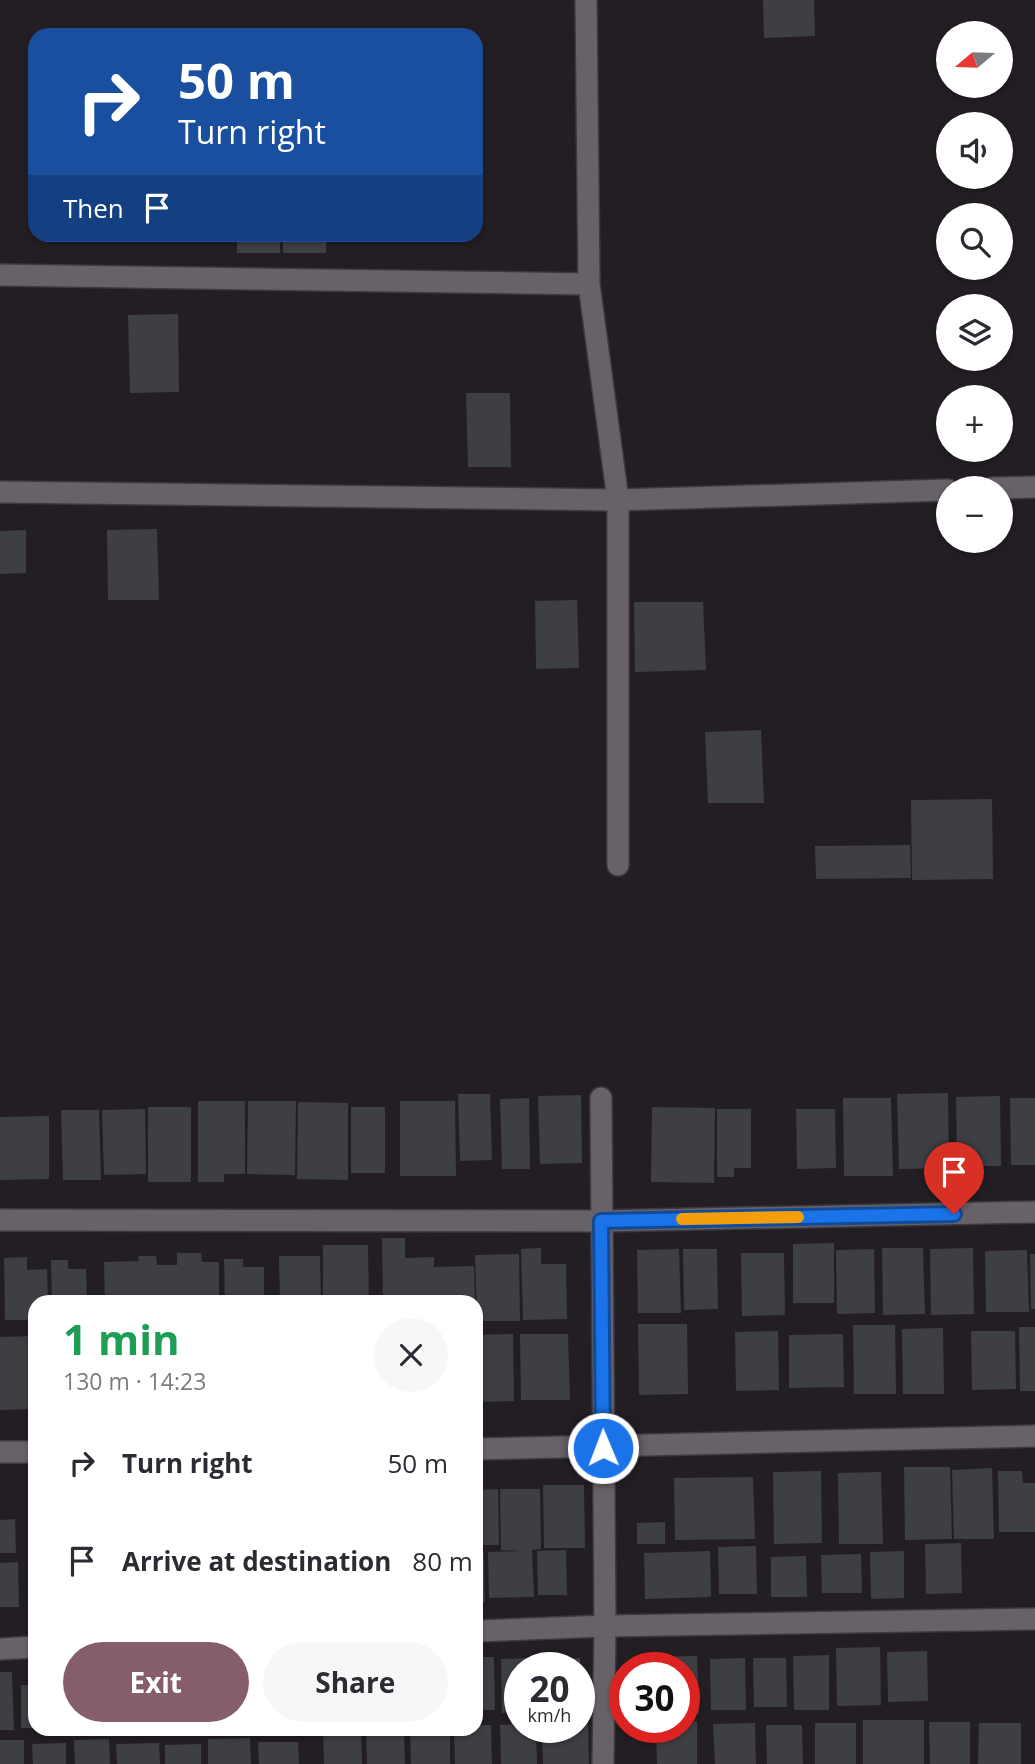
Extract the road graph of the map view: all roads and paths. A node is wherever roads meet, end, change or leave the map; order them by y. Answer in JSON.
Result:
{"nodes":[{"id":1,"x":586,"y":0,"type":"edge"},
{"id":2,"x":0,"y":275,"type":"edge"},
{"id":3,"x":589,"y":285,"type":"junction"},
{"id":4,"x":1035,"y":487,"type":"edge"},
{"id":5,"x":1013,"y":488,"type":"edge"},
{"id":6,"x":936,"y":490,"type":"edge"},
{"id":7,"x":0,"y":492,"type":"edge"},
{"id":8,"x":618,"y":500,"type":"junction"},
{"id":9,"x":618,"y":865,"type":"dead end"},
{"id":10,"x":601,"y":1098,"type":"dead end"},
{"id":11,"x":1035,"y":1212,"type":"edge"},
{"id":12,"x":0,"y":1220,"type":"edge"},
{"id":13,"x":601,"y":1221,"type":"junction"},
{"id":14,"x":1035,"y":1436,"type":"edge"},
{"id":15,"x":483,"y":1448,"type":"edge"},
{"id":16,"x":603,"y":1448,"type":"junction"},
{"id":17,"x":0,"y":1452,"type":"edge"},
{"id":18,"x":28,"y":1452,"type":"edge"},
{"id":19,"x":1035,"y":1619,"type":"edge"},
{"id":20,"x":605,"y":1626,"type":"junction"},
{"id":21,"x":483,"y":1631,"type":"edge"},
{"id":22,"x":28,"y":1647,"type":"edge"},
{"id":23,"x":0,"y":1649,"type":"edge"},
{"id":24,"x":603,"y":1764,"type":"edge"}],
"edges":[{"from":1,"to":3,"type":"street"},
{"from":2,"to":3,"type":"street"},
{"from":3,"to":8,"type":"street"},
{"from":4,"to":5,"type":"street"},
{"from":6,"to":8,"type":"street"},
{"from":7,"to":8,"type":"street"},
{"from":8,"to":9,"type":"street"},
{"from":10,"to":13,"type":"street"},
{"from":11,"to":13,"type":"street"},
{"from":12,"to":13,"type":"street"},
{"from":13,"to":16,"type":"street"},
{"from":14,"to":16,"type":"street"},
{"from":15,"to":16,"type":"street"},
{"from":16,"to":20,"type":"street"},
{"from":17,"to":18,"type":"street"},
{"from":19,"to":20,"type":"street"},
{"from":20,"to":21,"type":"street"},
{"from":20,"to":24,"type":"street"},
{"from":22,"to":23,"type":"street"}]}
